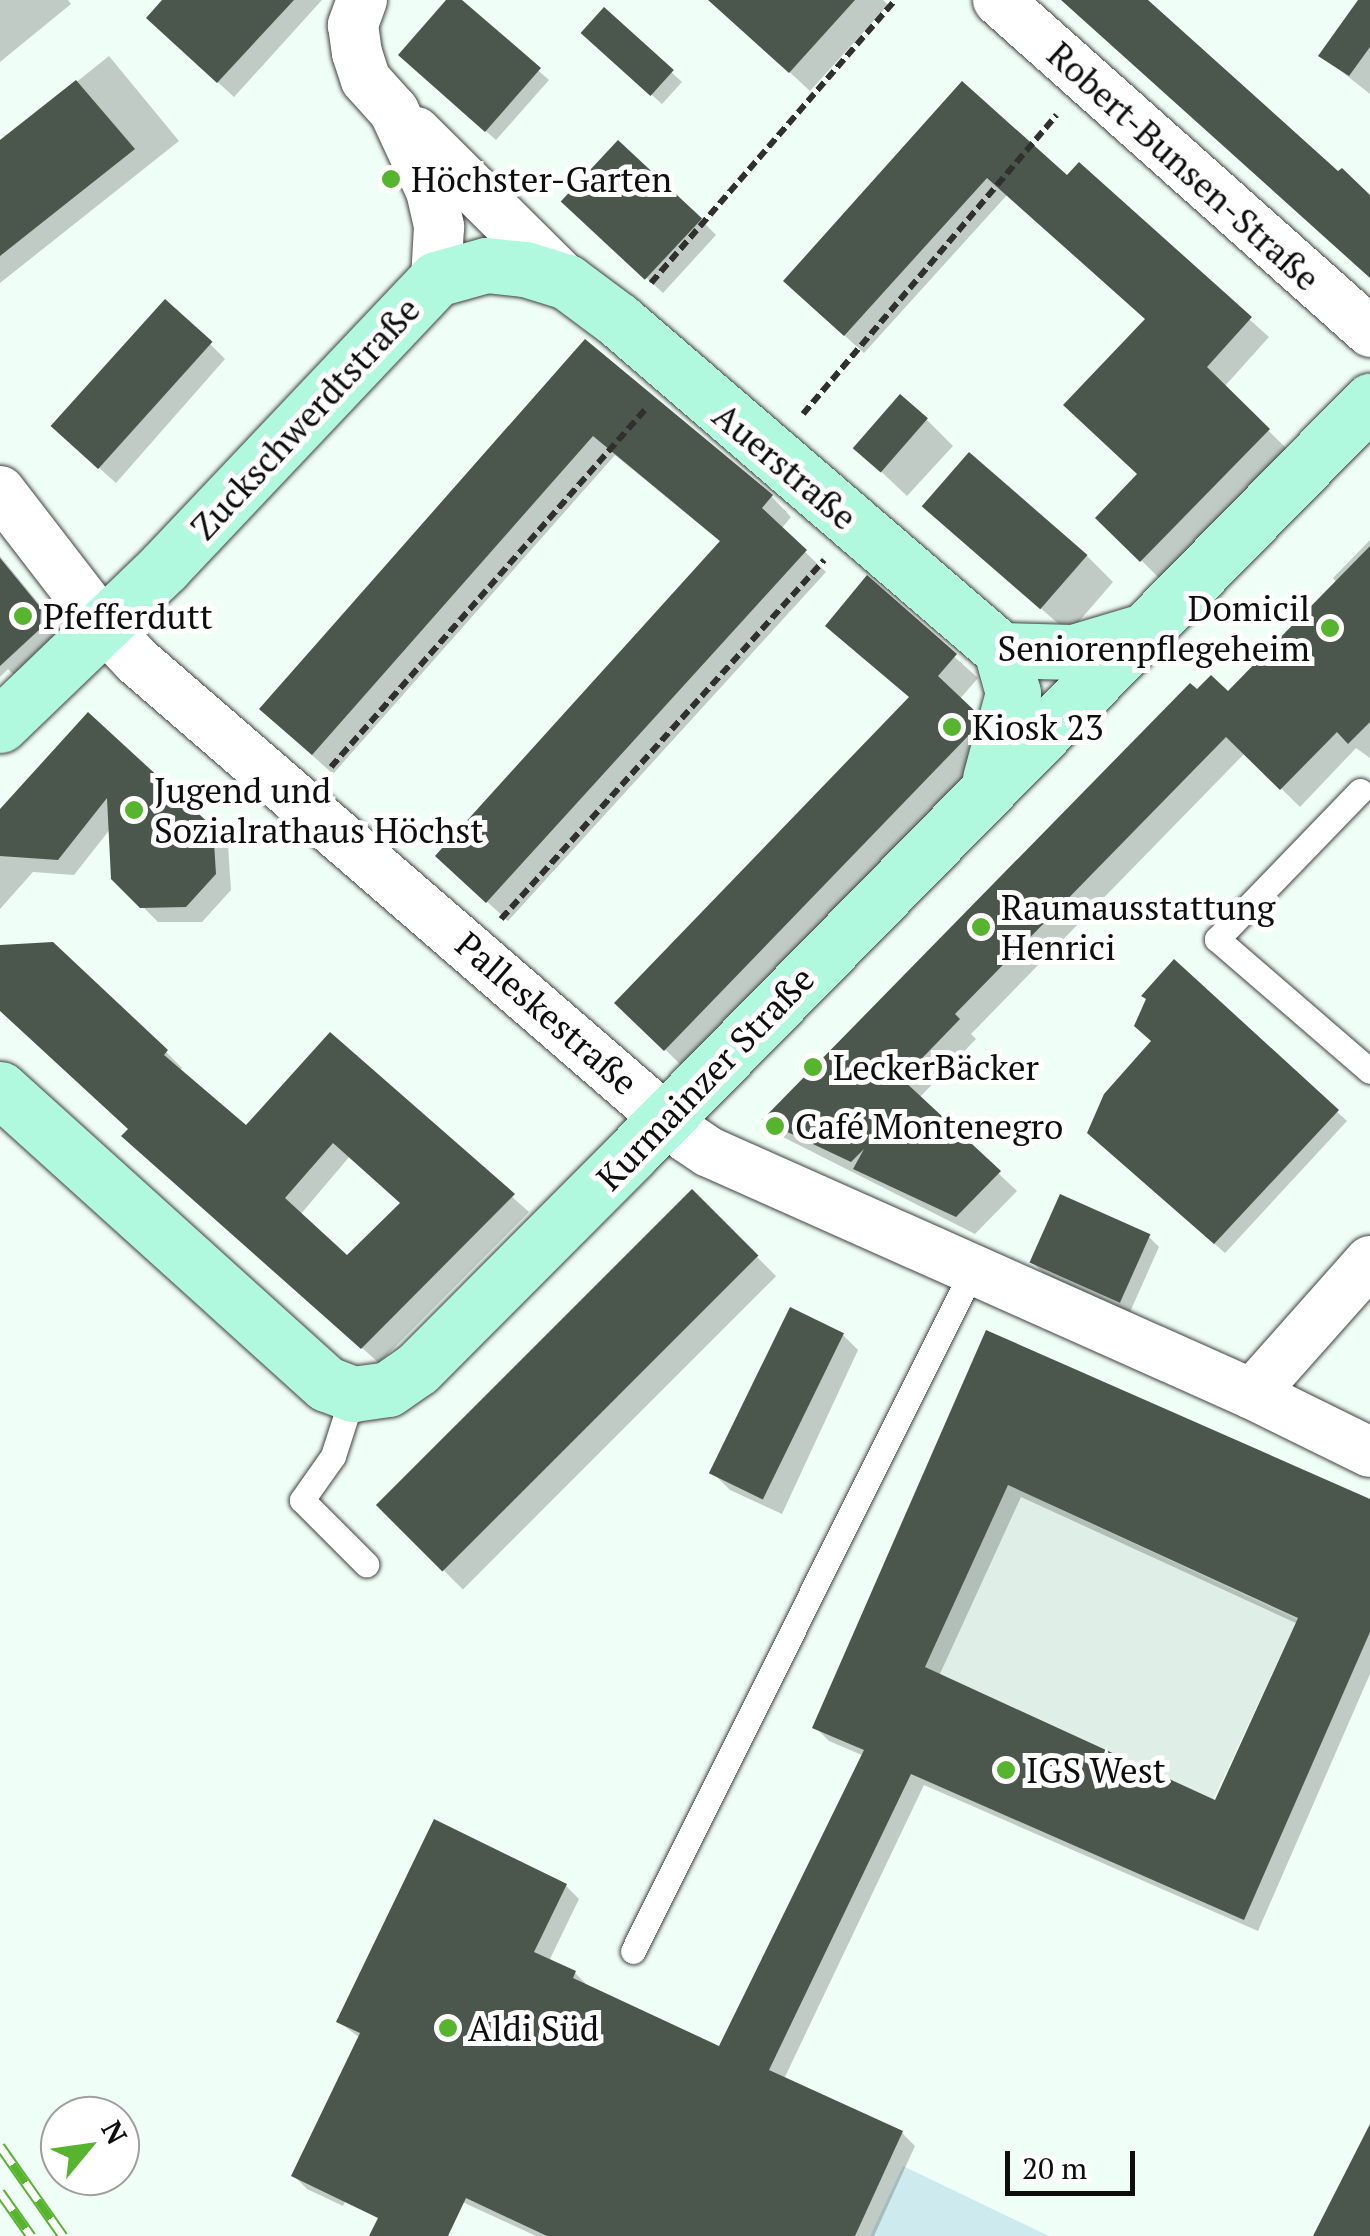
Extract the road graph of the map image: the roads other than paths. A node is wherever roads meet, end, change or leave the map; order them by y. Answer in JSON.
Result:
{"nodes":[{"id":1,"x":362,"y":0,"type":"edge"},
{"id":2,"x":998,"y":0,"type":"edge"},
{"id":3,"x":394,"y":111,"type":"junction"},
{"id":4,"x":436,"y":279,"type":"junction"},
{"id":5,"x":567,"y":282,"type":"junction"},
{"id":6,"x":1370,"y":332,"type":"edge"},
{"id":7,"x":1370,"y":401,"type":"edge"},
{"id":8,"x":0,"y":491,"type":"edge"},
{"id":9,"x":104,"y":626,"type":"junction"},
{"id":10,"x":1145,"y":630,"type":"junction"},
{"id":11,"x":1002,"y":650,"type":"junction"},
{"id":12,"x":0,"y":725,"type":"edge"},
{"id":13,"x":989,"y":785,"type":"junction"},
{"id":14,"x":1360,"y":790,"type":"dead end"},
{"id":15,"x":1370,"y":1071,"type":"edge"},
{"id":16,"x":0,"y":1088,"type":"edge"},
{"id":17,"x":666,"y":1117,"type":"junction"},
{"id":18,"x":1370,"y":1261,"type":"edge"},
{"id":19,"x":972,"y":1269,"type":"junction"},
{"id":20,"x":353,"y":1394,"type":"junction"},
{"id":21,"x":1252,"y":1394,"type":"junction"},
{"id":22,"x":1370,"y":1452,"type":"edge"},
{"id":23,"x":366,"y":1564,"type":"dead end"},
{"id":24,"x":633,"y":1951,"type":"dead end"}],
"edges":[{"from":1,"to":3,"type":"street","name":"Zuckschwerdtstraße"},
{"from":2,"to":6,"type":"street","name":"Robert-Bunsen-Straße"},
{"from":3,"to":4,"type":"street","name":"Zuckschwerdtstraße"},
{"from":3,"to":5,"type":"street","name":"Auerstraße"},
{"from":4,"to":5,"type":"main road","name":"Auerstraße"},
{"from":4,"to":9,"type":"main road","name":"Zuckschwerdtstraße"},
{"from":5,"to":11,"type":"main road","name":"Auerstraße"},
{"from":7,"to":10,"type":"main road","name":"Kurmainzer Straße"},
{"from":8,"to":9,"type":"street","name":"Palleskestraße"},
{"from":9,"to":12,"type":"main road","name":"Zuckschwerdtstraße"},
{"from":9,"to":17,"type":"street","name":"Palleskestraße"},
{"from":10,"to":11,"type":"main road"},
{"from":10,"to":13,"type":"main road","name":"Kurmainzer Straße"},
{"from":11,"to":13,"type":"main road"},
{"from":13,"to":17,"type":"main road","name":"Kurmainzer Straße"},
{"from":14,"to":15,"type":"lane"},
{"from":16,"to":20,"type":"main road"},
{"from":17,"to":19,"type":"street","name":"Palleskestraße"},
{"from":17,"to":20,"type":"main road","name":"Kurmainzer Straße"},
{"from":18,"to":21,"type":"street"},
{"from":19,"to":21,"type":"street","name":"Palleskestraße"},
{"from":19,"to":24,"type":"lane"},
{"from":20,"to":23,"type":"lane"},
{"from":21,"to":22,"type":"street","name":"Palleskestraße"}]}
